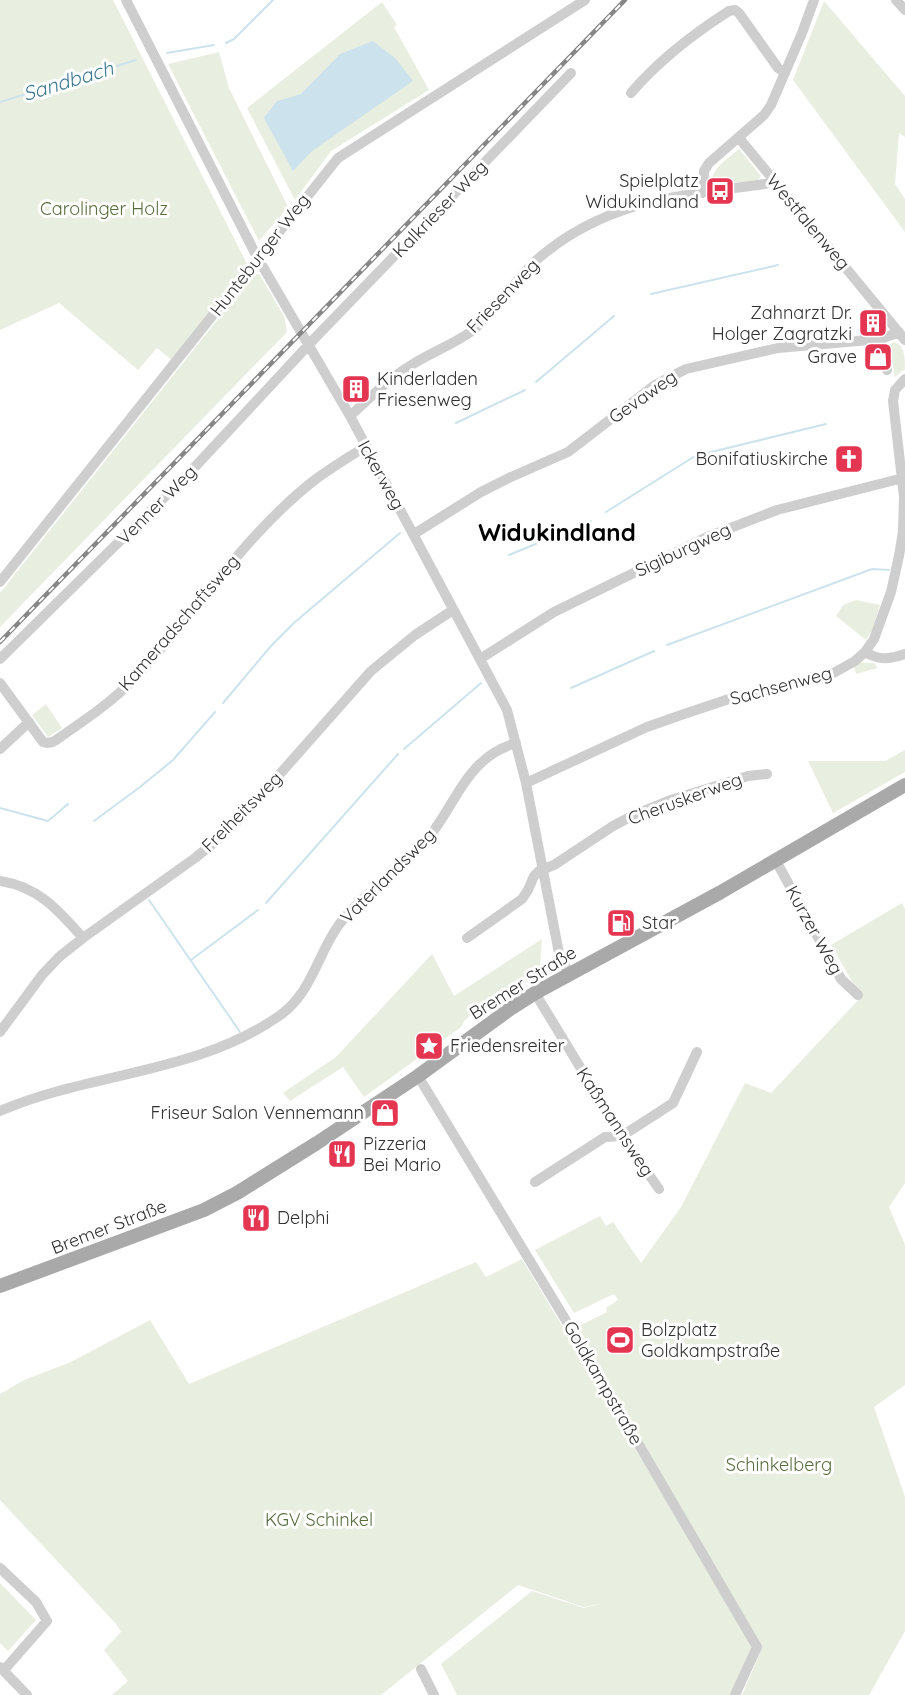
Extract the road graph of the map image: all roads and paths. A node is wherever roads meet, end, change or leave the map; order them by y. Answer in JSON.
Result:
{"nodes":[{"id":1,"x":126,"y":0,"type":"edge"},
{"id":2,"x":585,"y":0,"type":"edge"},
{"id":3,"x":814,"y":0,"type":"edge"},
{"id":4,"x":896,"y":0,"type":"edge"},
{"id":5,"x":905,"y":10,"type":"edge"},
{"id":6,"x":785,"y":73,"type":"junction"},
{"id":7,"x":571,"y":74,"type":"dead end"},
{"id":8,"x":631,"y":93,"type":"dead end"},
{"id":9,"x":739,"y":138,"type":"junction"},
{"id":10,"x":773,"y":181,"type":"junction"},
{"id":11,"x":703,"y":193,"type":"junction"},
{"id":12,"x":258,"y":258,"type":"junction"},
{"id":13,"x":902,"y":336,"type":"edge"},
{"id":14,"x":881,"y":339,"type":"junction"},
{"id":15,"x":309,"y":345,"type":"junction"},
{"id":16,"x":887,"y":370,"type":"dead end"},
{"id":17,"x":905,"y":379,"type":"edge"},
{"id":18,"x":350,"y":416,"type":"junction"},
{"id":19,"x":365,"y":447,"type":"junction"},
{"id":20,"x":903,"y":478,"type":"junction"},
{"id":21,"x":414,"y":534,"type":"junction"},
{"id":22,"x":0,"y":582,"type":"edge"},
{"id":23,"x":453,"y":610,"type":"junction"},
{"id":24,"x":865,"y":652,"type":"junction"},
{"id":25,"x":905,"y":654,"type":"edge"},
{"id":26,"x":0,"y":659,"type":"edge"},
{"id":27,"x":480,"y":659,"type":"junction"},
{"id":28,"x":0,"y":683,"type":"edge"},
{"id":29,"x":29,"y":722,"type":"junction"},
{"id":30,"x":516,"y":743,"type":"junction"},
{"id":31,"x":0,"y":749,"type":"edge"},
{"id":32,"x":767,"y":774,"type":"dead end"},
{"id":33,"x":526,"y":783,"type":"junction"},
{"id":34,"x":905,"y":785,"type":"edge"},
{"id":35,"x":776,"y":861,"type":"junction"},
{"id":36,"x":543,"y":869,"type":"junction"},
{"id":37,"x":0,"y":881,"type":"edge"},
{"id":38,"x":83,"y":938,"type":"junction"},
{"id":39,"x":466,"y":938,"type":"dead end"},
{"id":40,"x":569,"y":975,"type":"junction"},
{"id":41,"x":535,"y":993,"type":"junction"},
{"id":42,"x":858,"y":995,"type":"dead end"},
{"id":43,"x":0,"y":1032,"type":"edge"},
{"id":44,"x":698,"y":1052,"type":"dead end"},
{"id":45,"x":418,"y":1076,"type":"junction"},
{"id":46,"x":0,"y":1111,"type":"edge"},
{"id":47,"x":622,"y":1136,"type":"junction"},
{"id":48,"x":535,"y":1182,"type":"dead end"},
{"id":49,"x":659,"y":1189,"type":"dead end"},
{"id":50,"x":0,"y":1286,"type":"edge"},
{"id":51,"x":0,"y":1568,"type":"edge"},
{"id":52,"x":2,"y":1668,"type":"edge"},
{"id":53,"x":421,"y":1669,"type":"dead end"},
{"id":54,"x":27,"y":1695,"type":"edge"},
{"id":55,"x":434,"y":1695,"type":"edge"},
{"id":56,"x":735,"y":1695,"type":"edge"}],
"edges":[{"from":1,"to":12,"type":"street","name":"Ickerweg"},
{"from":2,"to":12,"type":"street","name":"Hunteburger Weg"},
{"from":3,"to":6,"type":"street"},
{"from":4,"to":5,"type":"street"},
{"from":6,"to":8,"type":"street"},
{"from":6,"to":9,"type":"street"},
{"from":7,"to":15,"type":"street","name":"Kalkrieser Weg"},
{"from":9,"to":10,"type":"street","name":"Westfalenweg"},
{"from":9,"to":11,"type":"street"},
{"from":10,"to":11,"type":"street","name":"Friesenweg"},
{"from":10,"to":13,"type":"street","name":"Westfalenweg"},
{"from":11,"to":18,"type":"street","name":"Friesenweg"},
{"from":12,"to":15,"type":"street","name":"Ickerweg"},
{"from":12,"to":22,"type":"street","name":"Hunteburger Weg"},
{"from":13,"to":14,"type":"street","name":"Gevaweg"},
{"from":14,"to":16,"type":"street"},
{"from":14,"to":21,"type":"street","name":"Gevaweg"},
{"from":15,"to":18,"type":"street","name":"Ickerweg"},
{"from":15,"to":26,"type":"street","name":"Venner Weg"},
{"from":17,"to":20,"type":"street","name":"Sachsenweg"},
{"from":18,"to":19,"type":"street","name":"Ickerweg"},
{"from":19,"to":21,"type":"street","name":"Ickerweg"},
{"from":19,"to":29,"type":"street","name":"Kameradschaftsweg"},
{"from":20,"to":24,"type":"street","name":"Sachsenweg"},
{"from":20,"to":27,"type":"street","name":"Sigiburgweg"},
{"from":21,"to":23,"type":"street","name":"Ickerweg"},
{"from":23,"to":27,"type":"street","name":"Ickerweg"},
{"from":23,"to":38,"type":"street","name":"Freiheitsweg"},
{"from":24,"to":25,"type":"street"},
{"from":24,"to":33,"type":"street","name":"Sachsenweg"},
{"from":27,"to":30,"type":"street","name":"Ickerweg"},
{"from":28,"to":29,"type":"street","name":"Kameradschaftsweg"},
{"from":29,"to":31,"type":"street"},
{"from":30,"to":33,"type":"street","name":"Ickerweg"},
{"from":30,"to":46,"type":"street","name":"Vaterlandsweg"},
{"from":32,"to":36,"type":"street","name":"Cheruskerweg"},
{"from":33,"to":36,"type":"street","name":"Ickerweg"},
{"from":34,"to":35,"type":"main road","name":"Bremer Straße"},
{"from":35,"to":40,"type":"main road","name":"Bremer Straße"},
{"from":35,"to":42,"type":"street","name":"Kurzer Weg"},
{"from":36,"to":39,"type":"street"},
{"from":36,"to":40,"type":"street","name":"Ickerweg"},
{"from":37,"to":38,"type":"street"},
{"from":38,"to":43,"type":"street","name":"Freiheitsweg"},
{"from":40,"to":41,"type":"main road","name":"Bremer Straße"},
{"from":41,"to":45,"type":"main road","name":"Bremer Straße"},
{"from":41,"to":47,"type":"street","name":"Kaßmannsweg"},
{"from":44,"to":47,"type":"street"},
{"from":45,"to":50,"type":"main road","name":"Bremer Straße"},
{"from":45,"to":56,"type":"street","name":"Goldkampstraße"},
{"from":47,"to":48,"type":"street"},
{"from":47,"to":49,"type":"street","name":"Kaßmannsweg"},
{"from":51,"to":52,"type":"street"},
{"from":52,"to":54,"type":"street"},
{"from":53,"to":55,"type":"street"}]}
